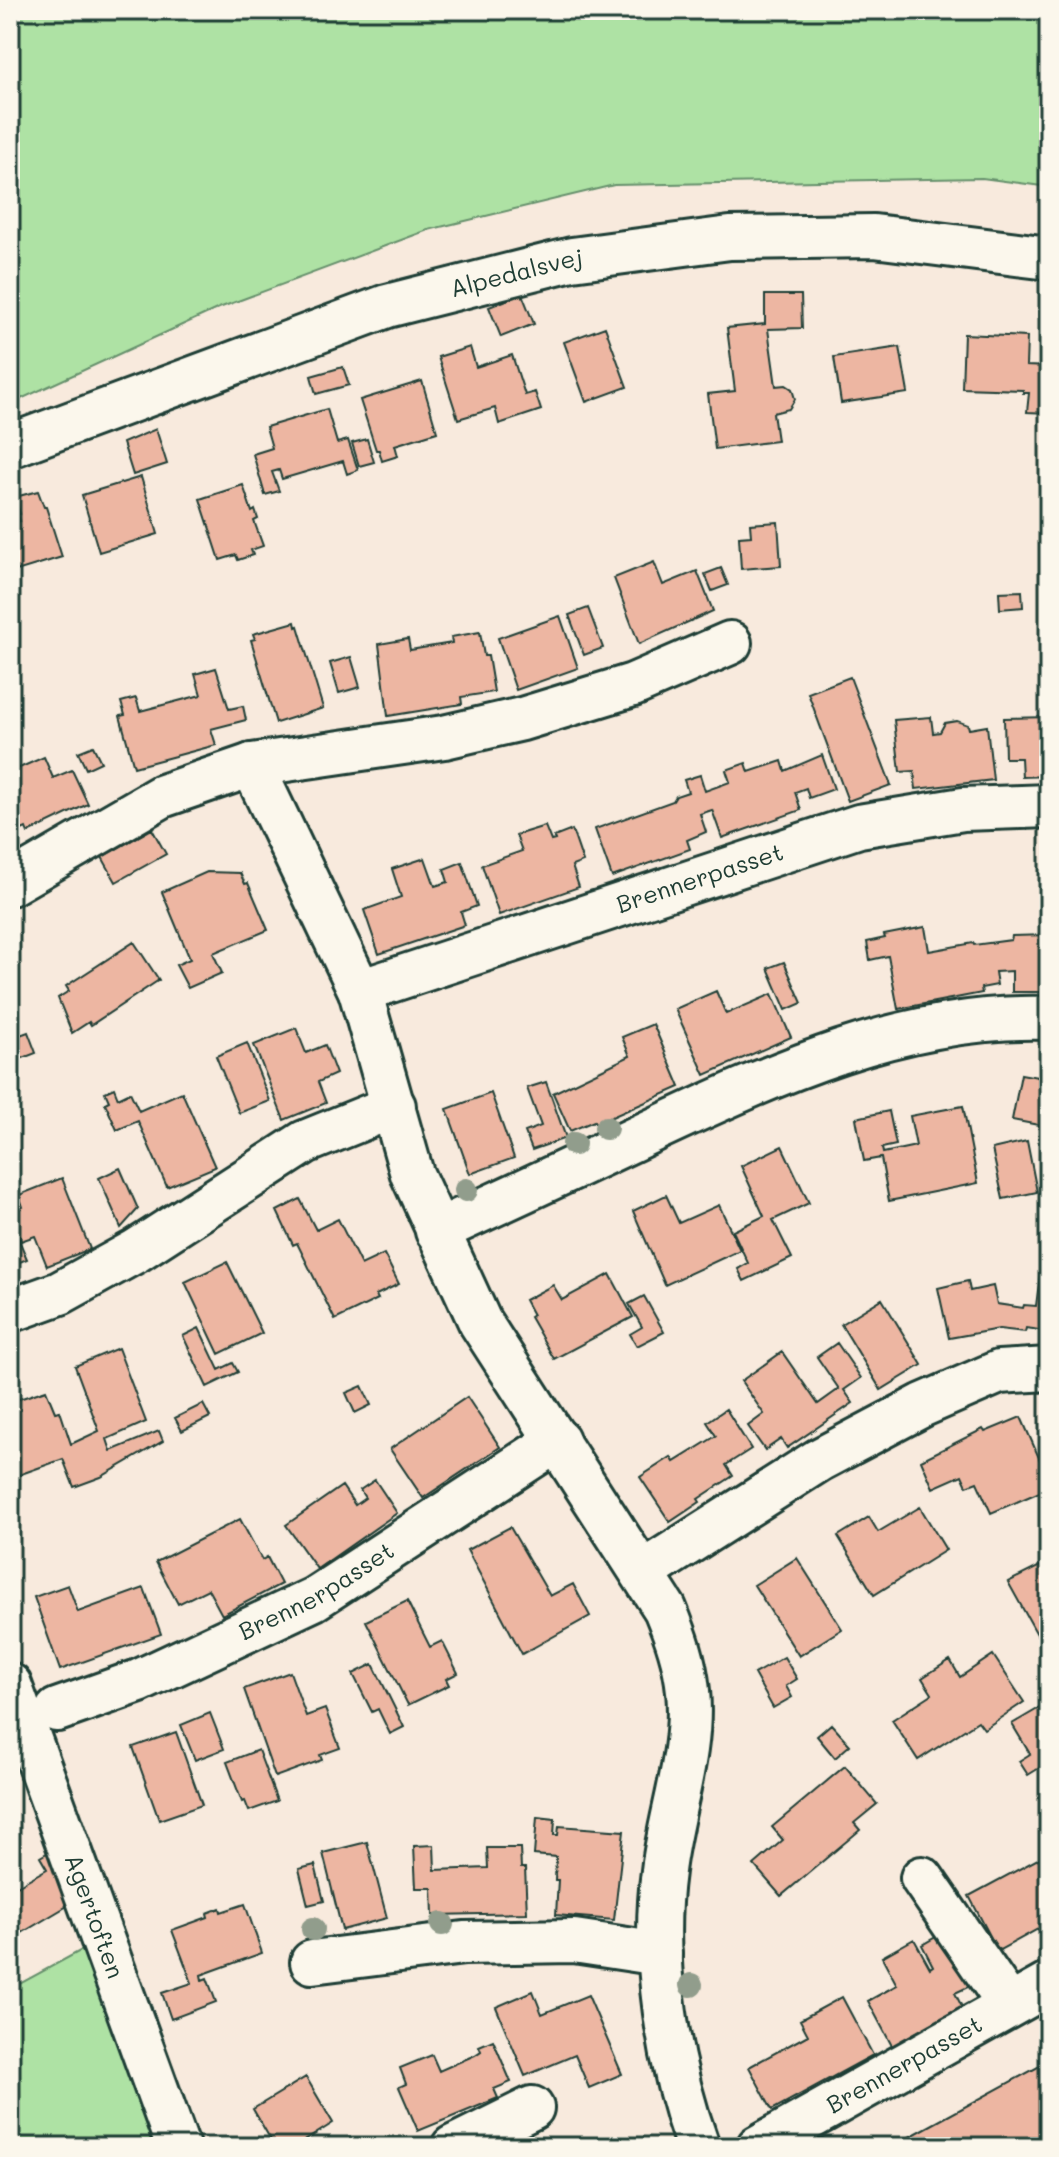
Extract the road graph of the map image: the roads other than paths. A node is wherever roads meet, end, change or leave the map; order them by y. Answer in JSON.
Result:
{"nodes":[{"id":1,"x":1049,"y":258,"type":"edge"},
{"id":2,"x":10,"y":446,"type":"edge"},
{"id":3,"x":730,"y":643,"type":"dead end"},
{"id":4,"x":252,"y":765,"type":"junction"},
{"id":5,"x":1049,"y":806,"type":"edge"},
{"id":6,"x":10,"y":884,"type":"edge"},
{"id":7,"x":360,"y":991,"type":"junction"},
{"id":8,"x":1049,"y":1018,"type":"edge"},
{"id":9,"x":394,"y":1106,"type":"junction"},
{"id":10,"x":437,"y":1231,"type":"junction"},
{"id":11,"x":10,"y":1311,"type":"edge"},
{"id":12,"x":1049,"y":1369,"type":"edge"},
{"id":13,"x":558,"y":1440,"type":"junction"},
{"id":14,"x":643,"y":1572,"type":"junction"},
{"id":15,"x":10,"y":1685,"type":"edge"},
{"id":16,"x":57,"y":1710,"type":"dead end"},
{"id":17,"x":922,"y":1878,"type":"dead end"},
{"id":18,"x":660,"y":1954,"type":"junction"},
{"id":19,"x":312,"y":1962,"type":"dead end"},
{"id":20,"x":1049,"y":1984,"type":"edge"},
{"id":21,"x":1009,"y":2005,"type":"junction"},
{"id":22,"x":532,"y":2108,"type":"dead end"},
{"id":23,"x":178,"y":2147,"type":"edge"},
{"id":24,"x":453,"y":2147,"type":"edge"},
{"id":25,"x":698,"y":2147,"type":"edge"},
{"id":26,"x":758,"y":2147,"type":"edge"}],
"edges":[{"from":1,"to":2,"type":"street","name":"Alpedalsvej"},
{"from":3,"to":4,"type":"street"},
{"from":4,"to":6,"type":"street"},
{"from":4,"to":7,"type":"street"},
{"from":5,"to":7,"type":"street","name":"Brennerpasset"},
{"from":7,"to":9,"type":"street"},
{"from":8,"to":10,"type":"street"},
{"from":9,"to":10,"type":"street"},
{"from":9,"to":11,"type":"street"},
{"from":10,"to":13,"type":"street"},
{"from":12,"to":14,"type":"street"},
{"from":13,"to":14,"type":"street"},
{"from":13,"to":16,"type":"street","name":"Brennerpasset"},
{"from":14,"to":18,"type":"street"},
{"from":15,"to":23,"type":"street","name":"Agertoften"},
{"from":17,"to":21,"type":"street","name":"Brennerpasset"},
{"from":18,"to":19,"type":"street"},
{"from":18,"to":25,"type":"street"},
{"from":20,"to":21,"type":"street","name":"Brennerpasset"},
{"from":21,"to":26,"type":"street","name":"Brennerpasset"},
{"from":22,"to":24,"type":"street"}]}
